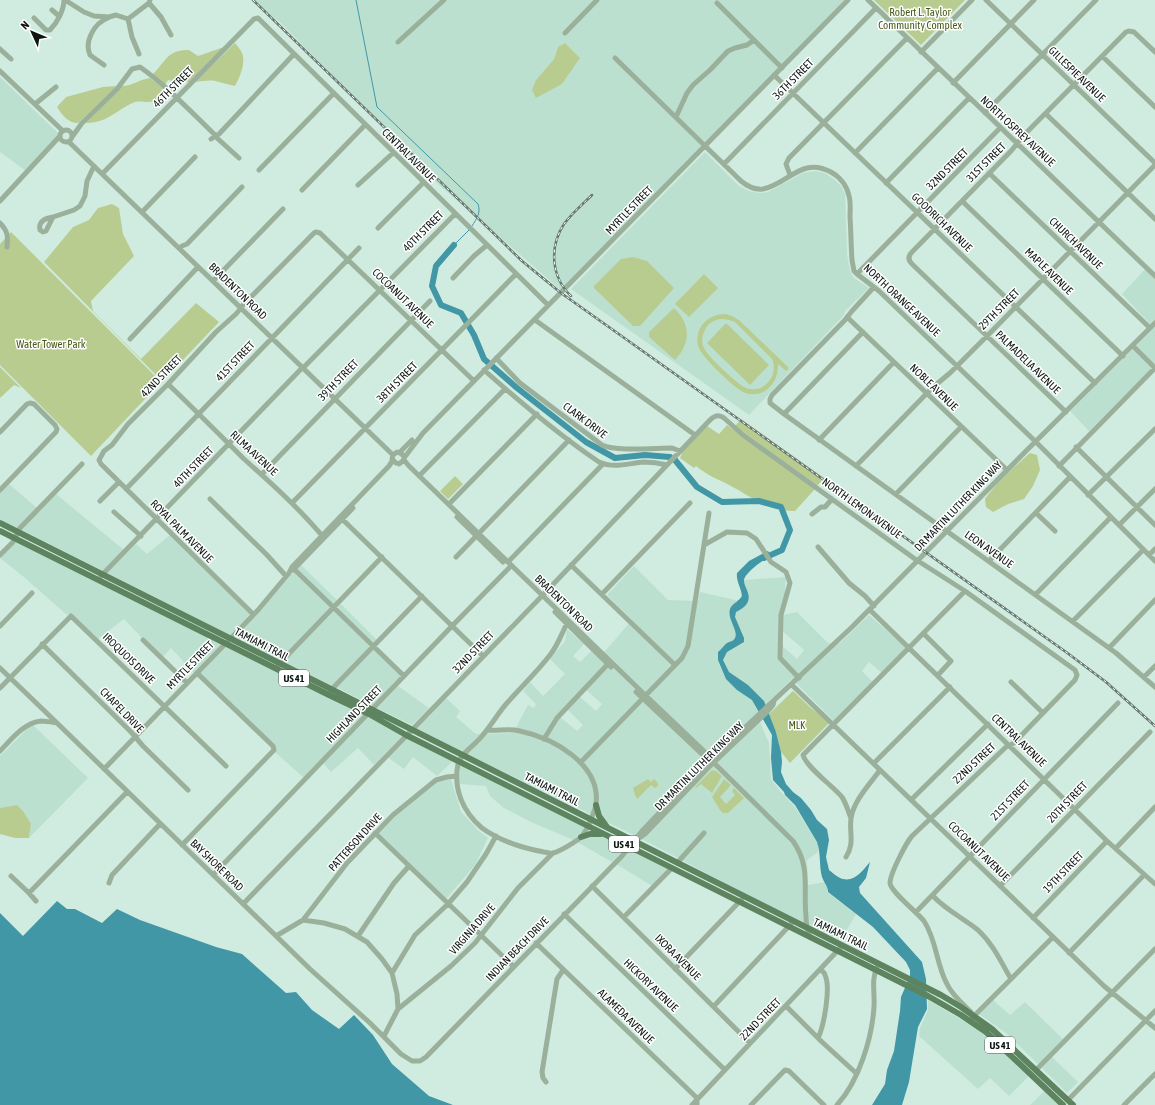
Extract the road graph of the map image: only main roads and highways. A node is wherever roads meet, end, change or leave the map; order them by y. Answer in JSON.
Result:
{"nodes":[{"id":1,"x":0,"y":523,"type":"edge"},
{"id":2,"x":0,"y":531,"type":"edge"},
{"id":3,"x":16,"y":535,"type":"junction"},
{"id":4,"x":100,"y":577,"type":"junction"},
{"id":5,"x":277,"y":666,"type":"junction"},
{"id":6,"x":370,"y":712,"type":"junction"},
{"id":7,"x":461,"y":758,"type":"junction"},
{"id":8,"x":596,"y":805,"type":"road end"},
{"id":9,"x":606,"y":831,"type":"junction"},
{"id":10,"x":581,"y":836,"type":"road end"},
{"id":11,"x":632,"y":844,"type":"junction"},
{"id":12,"x":675,"y":866,"type":"junction"},
{"id":13,"x":742,"y":899,"type":"junction"},
{"id":14,"x":792,"y":924,"type":"junction"},
{"id":15,"x":840,"y":949,"type":"junction"},
{"id":16,"x":929,"y":993,"type":"junction"},
{"id":17,"x":972,"y":1018,"type":"junction"},
{"id":18,"x":995,"y":1040,"type":"junction"},
{"id":19,"x":1025,"y":1060,"type":"junction"},
{"id":20,"x":1030,"y":1074,"type":"junction"},
{"id":21,"x":1067,"y":1102,"type":"edge"}],
"edges":[{"from":1,"to":3,"type":"main road","name":"TAMIAMI TRAIL","number":"US 41"},
{"from":2,"to":3,"type":"main road","name":"TAMIAMI TRAIL","number":"US 41"},
{"from":3,"to":4,"type":"main road","name":"TAMIAMI TRAIL","number":"US 41"},
{"from":4,"to":5,"type":"main road","name":"TAMIAMI TRAIL","number":"US 41"},
{"from":4,"to":5,"type":"main road","name":"TAMIAMI TRAIL","number":"US 41"},
{"from":5,"to":6,"type":"main road","name":"TAMIAMI TRAIL","number":"US 41"},
{"from":6,"to":7,"type":"main road","name":"TAMIAMI TRAIL","number":"US 41"},
{"from":6,"to":7,"type":"main road","name":"TAMIAMI TRAIL","number":"US 41"},
{"from":7,"to":9,"type":"main road","name":"TAMIAMI TRAIL","number":"US 41"},
{"from":8,"to":9,"type":"main road"},
{"from":9,"to":10,"type":"main road"},
{"from":9,"to":11,"type":"main road","name":"TAMIAMI TRAIL","number":"US 41"},
{"from":11,"to":12,"type":"main road","name":"TAMIAMI TRAIL","number":"US 41"},
{"from":11,"to":12,"type":"main road","name":"TAMIAMI TRAIL","number":"US 41"},
{"from":12,"to":13,"type":"main road","name":"TAMIAMI TRAIL","number":"US 41"},
{"from":12,"to":13,"type":"main road","name":"TAMIAMI TRAIL","number":"US 41"},
{"from":13,"to":14,"type":"main road","name":"TAMIAMI TRAIL","number":"US 41"},
{"from":14,"to":15,"type":"main road","name":"TAMIAMI TRAIL","number":"US 41"},
{"from":14,"to":15,"type":"main road","name":"TAMIAMI TRAIL","number":"US 41"},
{"from":15,"to":16,"type":"main road","name":"TAMIAMI TRAIL","number":"US 41"},
{"from":16,"to":17,"type":"main road","name":"TAMIAMI TRAIL","number":"US 41"},
{"from":16,"to":17,"type":"main road","name":"TAMIAMI TRAIL","number":"US 41"},
{"from":17,"to":18,"type":"main road","name":"TAMIAMI TRAIL","number":"US 41"},
{"from":17,"to":19,"type":"main road","name":"TAMIAMI TRAIL","number":"US 41"},
{"from":18,"to":19,"type":"main road"},
{"from":18,"to":20,"type":"main road","name":"TAMIAMI TRAIL","number":"US 41"},
{"from":19,"to":21,"type":"main road","name":"TAMIAMI TRAIL","number":"US 41"},
{"from":20,"to":21,"type":"main road","name":"TAMIAMI TRAIL","number":"US 41"},
{"from":20,"to":21,"type":"main road"}]}
